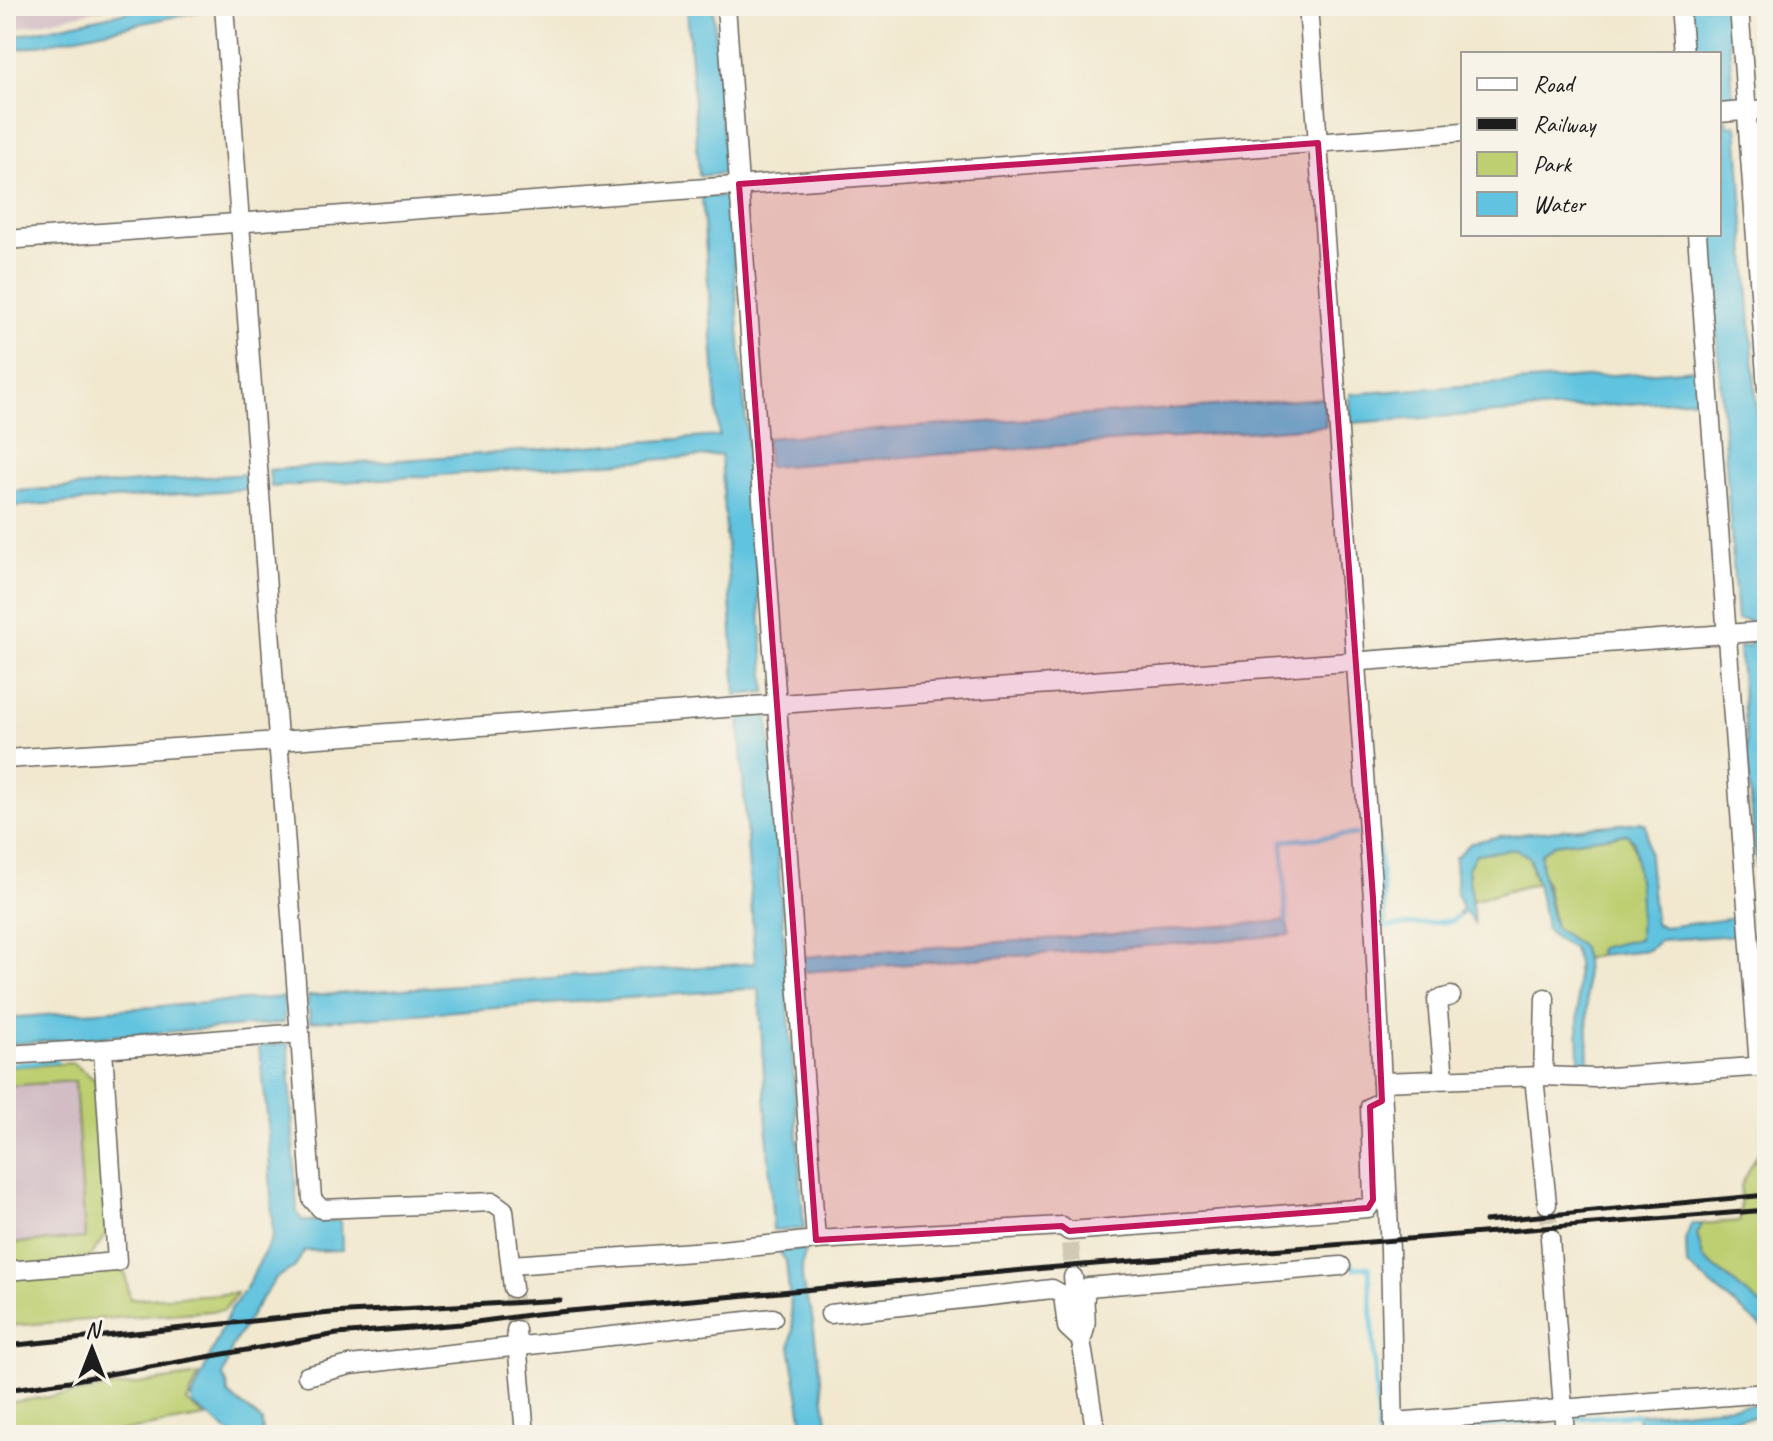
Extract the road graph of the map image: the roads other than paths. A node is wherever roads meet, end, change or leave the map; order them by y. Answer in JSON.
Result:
{"nodes":[{"id":1,"x":224,"y":6,"type":"edge"},
{"id":2,"x":726,"y":6,"type":"edge"},
{"id":3,"x":1308,"y":6,"type":"edge"},
{"id":4,"x":1680,"y":6,"type":"edge"},
{"id":5,"x":1739,"y":6,"type":"edge"},
{"id":6,"x":1684,"y":52,"type":"edge"},
{"id":7,"x":1767,"y":109,"type":"edge"},
{"id":8,"x":1734,"y":112,"type":"edge"},
{"id":9,"x":1461,"y":132,"type":"edge"},
{"id":10,"x":1318,"y":143,"type":"junction"},
{"id":11,"x":722,"y":185,"type":"junction"},
{"id":12,"x":240,"y":223,"type":"junction"},
{"id":13,"x":1697,"y":236,"type":"edge"},
{"id":14,"x":6,"y":240,"type":"edge"},
{"id":15,"x":1767,"y":389,"type":"edge"},
{"id":16,"x":1767,"y":631,"type":"edge"},
{"id":17,"x":1734,"y":633,"type":"junction"},
{"id":18,"x":1354,"y":661,"type":"junction"},
{"id":19,"x":776,"y":703,"type":"junction"},
{"id":20,"x":279,"y":741,"type":"junction"},
{"id":21,"x":6,"y":759,"type":"edge"},
{"id":22,"x":1451,"y":996,"type":"dead end"},
{"id":23,"x":1545,"y":998,"type":"dead end"},
{"id":24,"x":298,"y":1016,"type":"junction"},
{"id":25,"x":103,"y":1049,"type":"junction"},
{"id":26,"x":6,"y":1055,"type":"edge"},
{"id":27,"x":1763,"y":1066,"type":"edge"},
{"id":28,"x":1538,"y":1077,"type":"junction"},
{"id":29,"x":1444,"y":1078,"type":"junction"},
{"id":30,"x":1382,"y":1082,"type":"junction"},
{"id":31,"x":1382,"y":1101,"type":"junction"},
{"id":32,"x":1547,"y":1204,"type":"tunnel mouth"},
{"id":33,"x":1550,"y":1238,"type":"tunnel mouth"},
{"id":34,"x":800,"y":1241,"type":"junction"},
{"id":35,"x":511,"y":1265,"type":"junction"},
{"id":36,"x":1341,"y":1266,"type":"dead end"},
{"id":37,"x":6,"y":1271,"type":"edge"},
{"id":38,"x":1073,"y":1277,"type":"tunnel mouth"},
{"id":39,"x":513,"y":1288,"type":"tunnel mouth"},
{"id":40,"x":830,"y":1314,"type":"dead end"},
{"id":41,"x":773,"y":1318,"type":"dead end"},
{"id":42,"x":517,"y":1338,"type":"junction"},
{"id":43,"x":1081,"y":1340,"type":"junction"},
{"id":44,"x":307,"y":1376,"type":"dead end"},
{"id":45,"x":1767,"y":1393,"type":"edge"},
{"id":46,"x":1564,"y":1409,"type":"junction"},
{"id":47,"x":1394,"y":1428,"type":"edge"},
{"id":48,"x":525,"y":1435,"type":"edge"},
{"id":49,"x":1096,"y":1435,"type":"edge"},
{"id":50,"x":1565,"y":1435,"type":"edge"}],
"edges":[{"from":1,"to":12,"type":"street"},
{"from":2,"to":11,"type":"street"},
{"from":3,"to":10,"type":"street"},
{"from":4,"to":6,"type":"street"},
{"from":5,"to":8,"type":"street"},
{"from":7,"to":8,"type":"street"},
{"from":8,"to":15,"type":"street"},
{"from":9,"to":10,"type":"street"},
{"from":10,"to":11,"type":"street"},
{"from":10,"to":18,"type":"street"},
{"from":11,"to":12,"type":"street"},
{"from":11,"to":19,"type":"street"},
{"from":12,"to":14,"type":"street"},
{"from":12,"to":20,"type":"street"},
{"from":13,"to":17,"type":"street"},
{"from":16,"to":17,"type":"street"},
{"from":17,"to":18,"type":"street"},
{"from":17,"to":27,"type":"street"},
{"from":18,"to":19,"type":"street"},
{"from":18,"to":30,"type":"street"},
{"from":19,"to":20,"type":"street"},
{"from":19,"to":34,"type":"street"},
{"from":20,"to":21,"type":"street"},
{"from":20,"to":24,"type":"street"},
{"from":22,"to":29,"type":"street"},
{"from":23,"to":28,"type":"street"},
{"from":24,"to":25,"type":"street"},
{"from":24,"to":35,"type":"street"},
{"from":25,"to":26,"type":"street"},
{"from":25,"to":37,"type":"street"},
{"from":27,"to":28,"type":"street"},
{"from":28,"to":29,"type":"street"},
{"from":28,"to":32,"type":"street"},
{"from":29,"to":30,"type":"street"},
{"from":30,"to":31,"type":"street"},
{"from":31,"to":34,"type":"street"},
{"from":31,"to":47,"type":"street"},
{"from":33,"to":46,"type":"street"},
{"from":34,"to":35,"type":"street"},
{"from":35,"to":39,"type":"street"},
{"from":36,"to":43,"type":"street"},
{"from":38,"to":43,"type":"street"},
{"from":40,"to":43,"type":"street"},
{"from":41,"to":42,"type":"street"},
{"from":42,"to":44,"type":"street"},
{"from":42,"to":48,"type":"street"},
{"from":43,"to":49,"type":"street"},
{"from":45,"to":46,"type":"street"},
{"from":46,"to":47,"type":"street"},
{"from":46,"to":50,"type":"street"}]}
